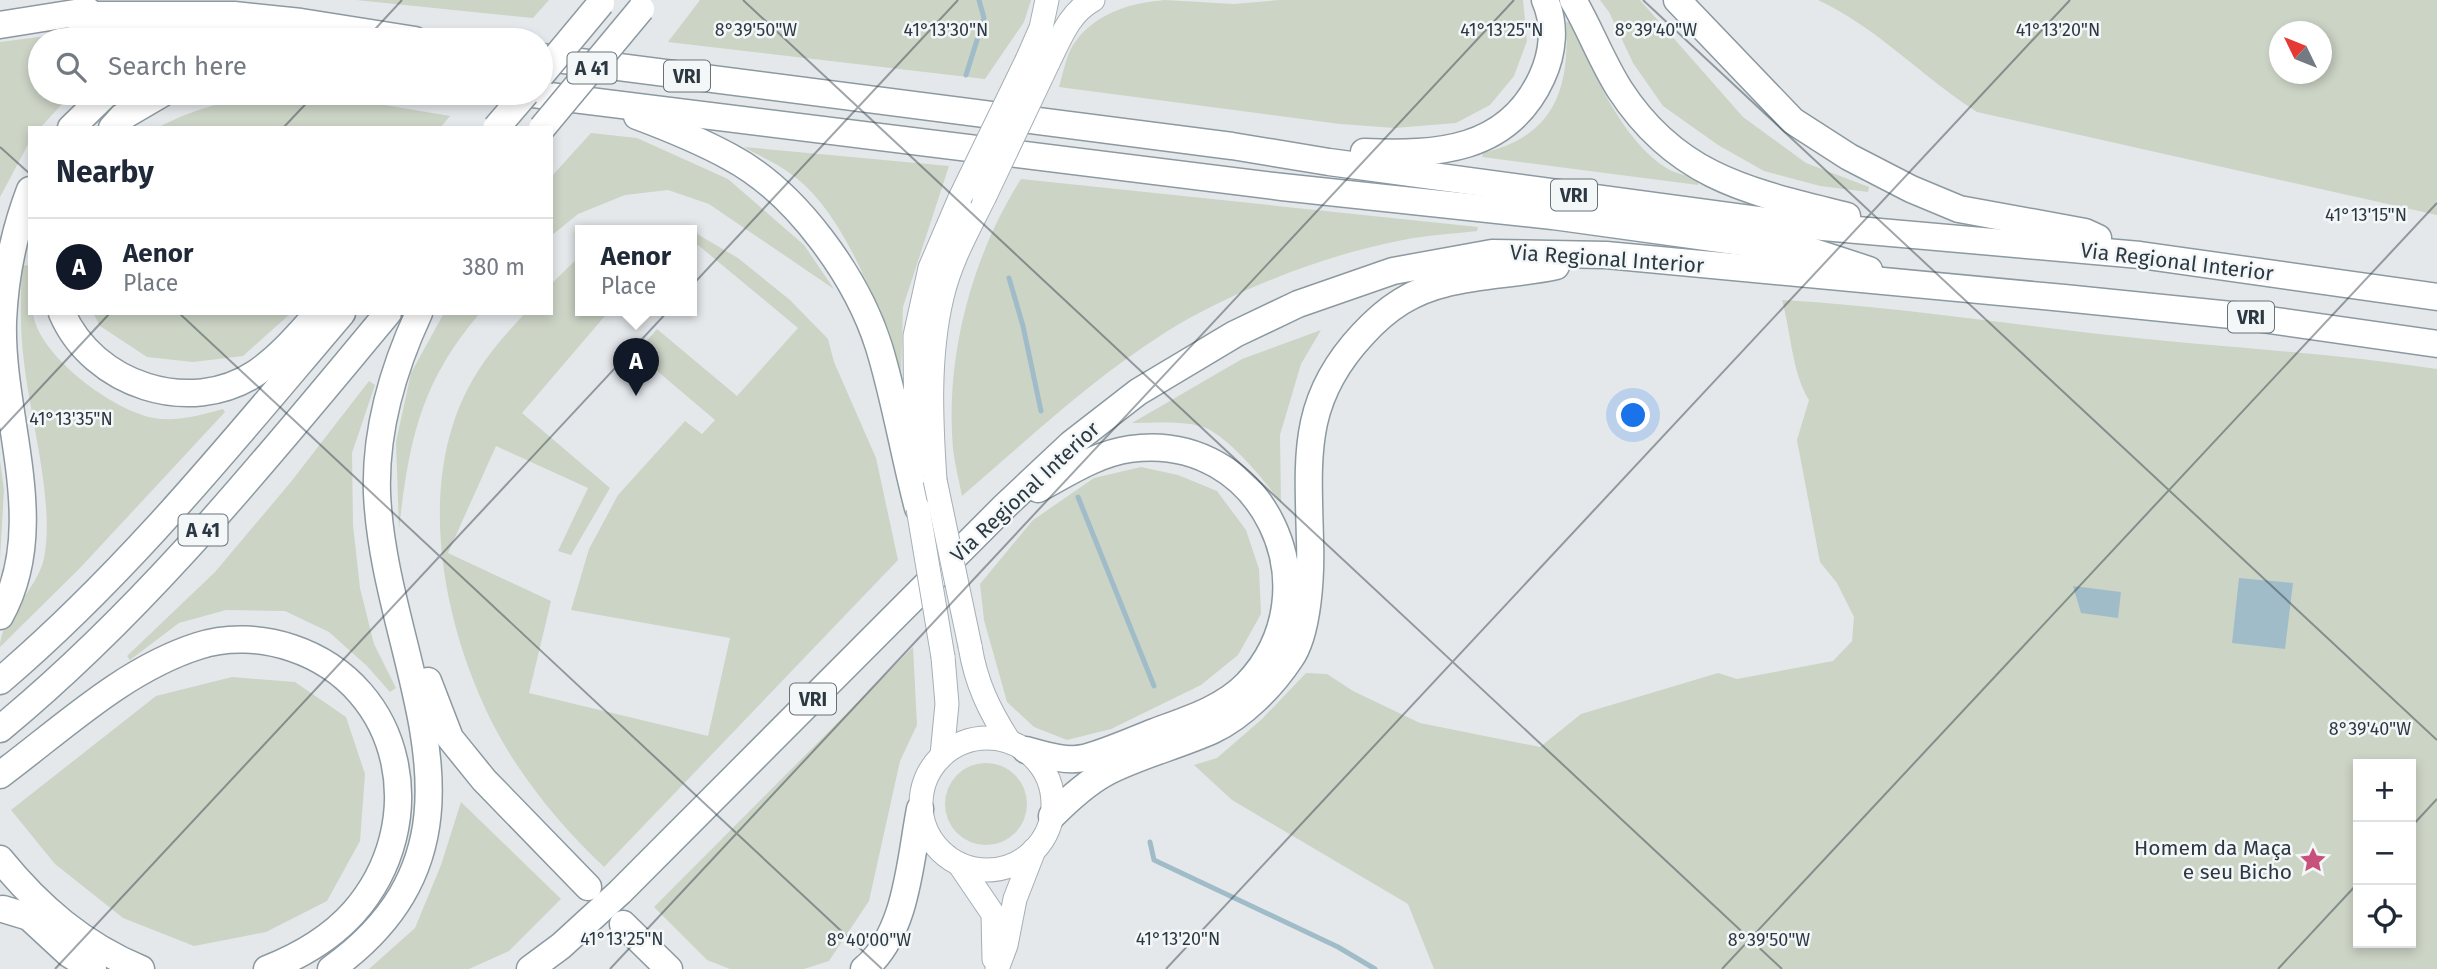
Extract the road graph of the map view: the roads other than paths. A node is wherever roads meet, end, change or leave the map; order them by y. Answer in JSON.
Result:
{"nodes":[{"id":1,"x":138,"y":0,"type":"edge"},
{"id":2,"x":1047,"y":0,"type":"edge"},
{"id":3,"x":1093,"y":0,"type":"edge"},
{"id":4,"x":1545,"y":0,"type":"edge"},
{"id":5,"x":1573,"y":0,"type":"edge"},
{"id":6,"x":1677,"y":0,"type":"edge"},
{"id":7,"x":602,"y":2,"type":"edge"},
{"id":8,"x":645,"y":5,"type":"edge"},
{"id":9,"x":71,"y":15,"type":"junction"},
{"id":10,"x":0,"y":25,"type":"edge"},
{"id":11,"x":339,"y":28,"type":"edge"},
{"id":12,"x":553,"y":59,"type":"edge"},
{"id":13,"x":553,"y":61,"type":"edge"},
{"id":14,"x":1037,"y":62,"type":"junction"},
{"id":15,"x":553,"y":97,"type":"edge"},
{"id":16,"x":603,"y":103,"type":"junction"},
{"id":17,"x":95,"y":105,"type":"edge"},
{"id":18,"x":142,"y":105,"type":"edge"},
{"id":19,"x":516,"y":105,"type":"edge"},
{"id":20,"x":73,"y":126,"type":"edge"},
{"id":21,"x":113,"y":126,"type":"edge"},
{"id":22,"x":498,"y":126,"type":"edge"},
{"id":23,"x":544,"y":126,"type":"edge"},
{"id":24,"x":1232,"y":146,"type":"junction"},
{"id":25,"x":28,"y":196,"type":"edge"},
{"id":26,"x":1917,"y":233,"type":"junction"},
{"id":27,"x":2140,"y":255,"type":"junction"},
{"id":28,"x":1606,"y":256,"type":"junction"},
{"id":29,"x":1912,"y":285,"type":"junction"},
{"id":30,"x":2437,"y":297,"type":"edge"},
{"id":31,"x":63,"y":315,"type":"edge"},
{"id":32,"x":316,"y":315,"type":"edge"},
{"id":33,"x":340,"y":315,"type":"edge"},
{"id":34,"x":386,"y":315,"type":"edge"},
{"id":35,"x":418,"y":315,"type":"edge"},
{"id":36,"x":2437,"y":344,"type":"edge"},
{"id":37,"x":1005,"y":506,"type":"junction"},
{"id":38,"x":918,"y":508,"type":"junction"},
{"id":39,"x":396,"y":602,"type":"junction"},
{"id":40,"x":0,"y":616,"type":"edge"},
{"id":41,"x":0,"y":681,"type":"edge"},
{"id":42,"x":0,"y":729,"type":"edge"},
{"id":43,"x":1018,"y":746,"type":"junction"},
{"id":44,"x":942,"y":755,"type":"junction"},
{"id":45,"x":0,"y":775,"type":"edge"},
{"id":46,"x":920,"y":809,"type":"junction"},
{"id":47,"x":1052,"y":816,"type":"junction"},
{"id":48,"x":1034,"y":850,"type":"junction"},
{"id":49,"x":0,"y":859,"type":"edge"},
{"id":50,"x":959,"y":864,"type":"junction"},
{"id":51,"x":588,"y":887,"type":"dead end"},
{"id":52,"x":1,"y":907,"type":"edge"},
{"id":53,"x":623,"y":924,"type":"dead end"},
{"id":54,"x":70,"y":969,"type":"edge"},
{"id":55,"x":93,"y":969,"type":"edge"},
{"id":56,"x":141,"y":969,"type":"edge"},
{"id":57,"x":267,"y":969,"type":"edge"},
{"id":58,"x":331,"y":969,"type":"edge"},
{"id":59,"x":530,"y":969,"type":"edge"},
{"id":60,"x":669,"y":969,"type":"edge"},
{"id":61,"x":864,"y":969,"type":"edge"},
{"id":62,"x":995,"y":969,"type":"edge"}],
"edges":[{"from":1,"to":9,"type":"highway"},
{"from":2,"to":14,"type":"main road"},
{"from":3,"to":14,"type":"main road"},
{"from":4,"to":24,"type":"highway"},
{"from":5,"to":26,"type":"highway"},
{"from":6,"to":27,"type":"highway"},
{"from":7,"to":13,"type":"highway","number":"A 41","bridge":true},
{"from":8,"to":23,"type":"highway","number":"A 41","bridge":true},
{"from":9,"to":10,"type":"highway"},
{"from":9,"to":11,"type":"highway"},
{"from":12,"to":24,"type":"highway","name":"Via Regional Interior","number":"VRI"},
{"from":14,"to":38,"type":"main road","bridge":true},
{"from":14,"to":43,"type":"main road","bridge":true},
{"from":15,"to":16,"type":"highway"},
{"from":16,"to":29,"type":"highway"},
{"from":16,"to":38,"type":"highway"},
{"from":17,"to":20,"type":"highway"},
{"from":18,"to":21,"type":"highway"},
{"from":19,"to":22,"type":"highway","bridge":true},
{"from":24,"to":26,"type":"highway","name":"Via Regional Interior","number":"VRI"},
{"from":25,"to":40,"type":"highway"},
{"from":26,"to":27,"type":"highway","name":"Via Regional Interior","number":"VRI"},
{"from":27,"to":30,"type":"highway","name":"Via Regional Interior","number":"VRI"},
{"from":28,"to":29,"type":"highway","name":"Via Regional Interior","number":"VRI"},
{"from":28,"to":37,"type":"highway","name":"Via Regional Interior","number":"VRI"},
{"from":28,"to":47,"type":"highway"},
{"from":29,"to":36,"type":"highway","name":"Via Regional Interior","number":"VRI"},
{"from":31,"to":32,"type":"highway"},
{"from":33,"to":41,"type":"highway","number":"A 41"},
{"from":34,"to":42,"type":"highway","number":"A 41"},
{"from":35,"to":39,"type":"highway"},
{"from":37,"to":43,"type":"highway"},
{"from":37,"to":59,"type":"highway","name":"Via Regional Interior","number":"VRI"},
{"from":38,"to":44,"type":"main road","bridge":true},
{"from":39,"to":51,"type":"highway"},
{"from":39,"to":58,"type":"highway"},
{"from":43,"to":44,"type":"main road"},
{"from":43,"to":47,"type":"main road"},
{"from":44,"to":46,"type":"main road"},
{"from":45,"to":57,"type":"highway"},
{"from":46,"to":50,"type":"main road"},
{"from":46,"to":61,"type":"highway"},
{"from":47,"to":48,"type":"main road"},
{"from":48,"to":50,"type":"main road"},
{"from":48,"to":62,"type":"main road"},
{"from":49,"to":56,"type":"highway"},
{"from":50,"to":62,"type":"main road"},
{"from":52,"to":54,"type":"highway"},
{"from":52,"to":55,"type":"highway"},
{"from":53,"to":60,"type":"highway"}]}
